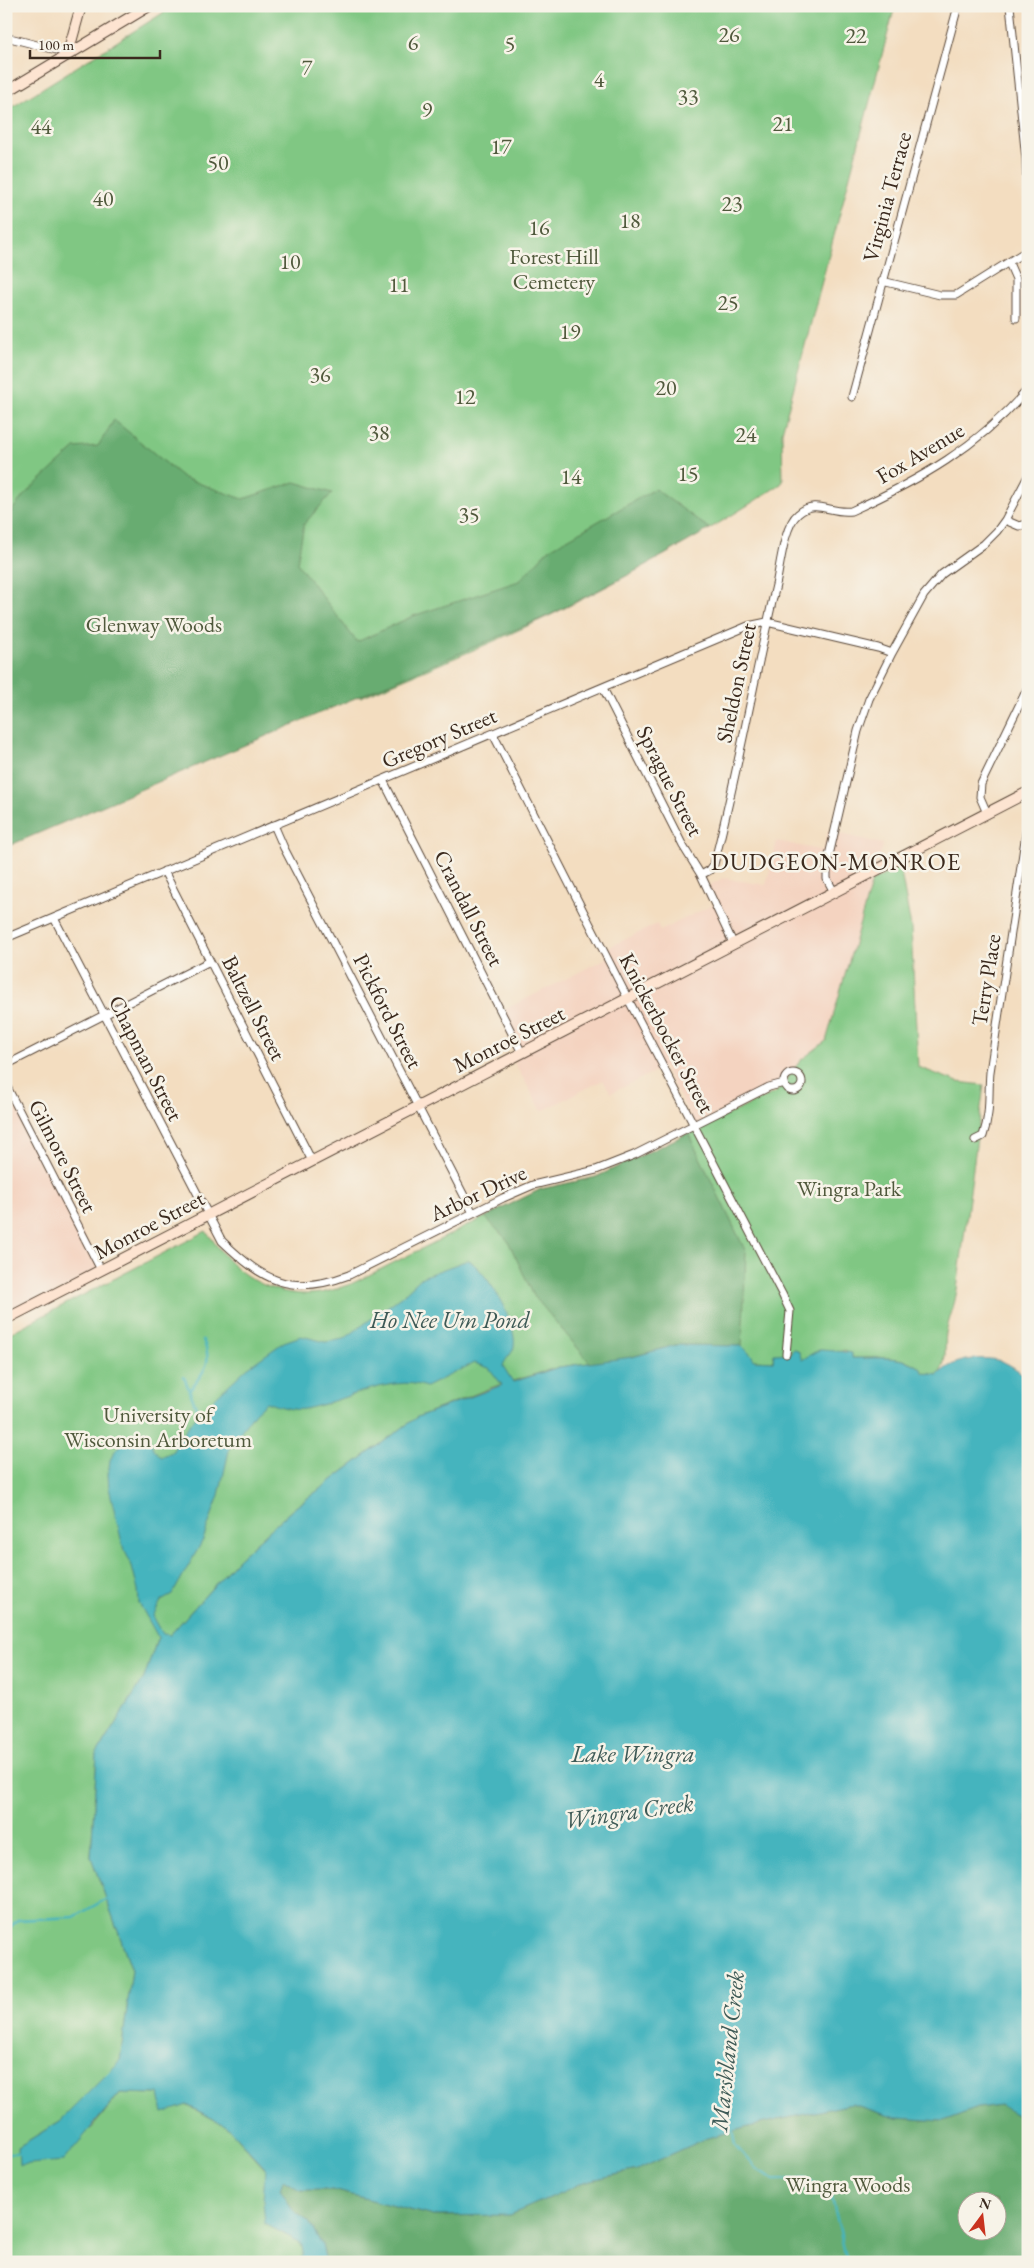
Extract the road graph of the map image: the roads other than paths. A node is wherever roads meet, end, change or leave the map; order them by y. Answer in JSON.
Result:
{"nodes":[{"id":1,"x":81,"y":6,"type":"edge"},
{"id":2,"x":150,"y":6,"type":"edge"},
{"id":3,"x":958,"y":6,"type":"edge"},
{"id":4,"x":1010,"y":6,"type":"edge"},
{"id":5,"x":6,"y":36,"type":"edge"},
{"id":6,"x":68,"y":53,"type":"junction"},
{"id":7,"x":6,"y":92,"type":"edge"},
{"id":8,"x":1025,"y":123,"type":"edge"},
{"id":9,"x":1028,"y":231,"type":"edge"},
{"id":10,"x":1028,"y":250,"type":"edge"},
{"id":11,"x":1008,"y":264,"type":"junction"},
{"id":12,"x":882,"y":281,"type":"junction"},
{"id":13,"x":1016,"y":318,"type":"dead end"},
{"id":14,"x":1028,"y":389,"type":"edge"},
{"id":15,"x":852,"y":397,"type":"dead end"},
{"id":16,"x":1028,"y":476,"type":"edge"},
{"id":17,"x":814,"y":505,"type":"joint"},
{"id":18,"x":1005,"y":520,"type":"junction"},
{"id":19,"x":1028,"y":524,"type":"edge"},
{"id":20,"x":767,"y":622,"type":"junction"},
{"id":21,"x":892,"y":653,"type":"junction"},
{"id":22,"x":1028,"y":687,"type":"edge"},
{"id":23,"x":603,"y":688,"type":"junction"},
{"id":24,"x":493,"y":734,"type":"junction"},
{"id":25,"x":383,"y":780,"type":"junction"},
{"id":26,"x":1027,"y":795,"type":"edge"},
{"id":27,"x":987,"y":812,"type":"junction"},
{"id":28,"x":1028,"y":820,"type":"edge"},
{"id":29,"x":274,"y":825,"type":"junction"},
{"id":30,"x":164,"y":871,"type":"junction"},
{"id":31,"x":701,"y":875,"type":"junction"},
{"id":32,"x":834,"y":892,"type":"junction"},
{"id":33,"x":54,"y":918,"type":"junction"},
{"id":34,"x":6,"y":938,"type":"edge"},
{"id":35,"x":734,"y":943,"type":"junction"},
{"id":36,"x":210,"y":961,"type":"junction"},
{"id":37,"x":628,"y":999,"type":"junction"},
{"id":38,"x":104,"y":1016,"type":"junction"},
{"id":39,"x":522,"y":1053,"type":"junction"},
{"id":40,"x":6,"y":1065,"type":"edge"},
{"id":41,"x":784,"y":1083,"type":"dead end"},
{"id":42,"x":6,"y":1084,"type":"edge"},
{"id":43,"x":418,"y":1107,"type":"junction"},
{"id":44,"x":695,"y":1124,"type":"junction"},
{"id":45,"x":975,"y":1140,"type":"dead end"},
{"id":46,"x":312,"y":1161,"type":"junction"},
{"id":47,"x":473,"y":1213,"type":"junction"},
{"id":48,"x":207,"y":1215,"type":"junction"},
{"id":49,"x":102,"y":1270,"type":"junction"},
{"id":50,"x":6,"y":1319,"type":"edge"},
{"id":51,"x":786,"y":1354,"type":"dead end"}],
"edges":[{"from":1,"to":6,"type":"main road"},
{"from":2,"to":6,"type":"main road"},
{"from":3,"to":12,"type":"street","name":"Virginia Terrace"},
{"from":4,"to":8,"type":"street"},
{"from":5,"to":6,"type":"street"},
{"from":6,"to":7,"type":"main road"},
{"from":8,"to":9,"type":"street"},
{"from":10,"to":11,"type":"street"},
{"from":11,"to":12,"type":"street"},
{"from":11,"to":13,"type":"street"},
{"from":12,"to":15,"type":"street","name":"Virginia Terrace"},
{"from":14,"to":17,"type":"street","name":"Fox Avenue"},
{"from":16,"to":18,"type":"street"},
{"from":17,"to":20,"type":"street","name":"Sheldon Street"},
{"from":18,"to":19,"type":"street"},
{"from":18,"to":21,"type":"street"},
{"from":20,"to":21,"type":"street","name":"Gregory Street"},
{"from":20,"to":23,"type":"street","name":"Gregory Street"},
{"from":20,"to":31,"type":"street","name":"Sheldon Street"},
{"from":21,"to":32,"type":"street"},
{"from":22,"to":27,"type":"street"},
{"from":23,"to":24,"type":"street","name":"Gregory Street"},
{"from":23,"to":31,"type":"street","name":"Sprague Street"},
{"from":24,"to":25,"type":"street","name":"Gregory Street"},
{"from":24,"to":37,"type":"street","name":"Knickerbocker Street"},
{"from":25,"to":29,"type":"street","name":"Gregory Street"},
{"from":25,"to":39,"type":"street","name":"Crandall Street"},
{"from":26,"to":27,"type":"main road","name":"Monroe Street"},
{"from":27,"to":32,"type":"main road","name":"Monroe Street"},
{"from":28,"to":45,"type":"street","name":"Terry Place"},
{"from":29,"to":30,"type":"street","name":"Gregory Street"},
{"from":29,"to":43,"type":"street","name":"Pickford Street"},
{"from":30,"to":33,"type":"street","name":"Gregory Street"},
{"from":30,"to":36,"type":"street","name":"Baltzell Street"},
{"from":31,"to":35,"type":"street","name":"Sprague Street"},
{"from":32,"to":35,"type":"main road","name":"Monroe Street"},
{"from":33,"to":34,"type":"street","name":"Gregory Street"},
{"from":33,"to":38,"type":"street","name":"Chapman Street"},
{"from":35,"to":37,"type":"main road","name":"Monroe Street"},
{"from":36,"to":38,"type":"street"},
{"from":36,"to":46,"type":"street","name":"Baltzell Street"},
{"from":37,"to":39,"type":"main road","name":"Monroe Street"},
{"from":37,"to":44,"type":"street","name":"Knickerbocker Street"},
{"from":38,"to":40,"type":"street"},
{"from":38,"to":48,"type":"street","name":"Chapman Street"},
{"from":39,"to":43,"type":"main road","name":"Monroe Street"},
{"from":41,"to":44,"type":"street","name":"Arbor Drive"},
{"from":42,"to":49,"type":"street","name":"Gilmore Street"},
{"from":43,"to":46,"type":"main road","name":"Monroe Street"},
{"from":43,"to":47,"type":"street","name":"Pickford Street"},
{"from":44,"to":47,"type":"street","name":"Arbor Drive"},
{"from":44,"to":51,"type":"street","name":"Knickerbocker Street"},
{"from":46,"to":48,"type":"main road","name":"Monroe Street"},
{"from":47,"to":48,"type":"street","name":"Arbor Drive"},
{"from":48,"to":49,"type":"main road","name":"Monroe Street"},
{"from":49,"to":50,"type":"main road","name":"Monroe Street"}]}
